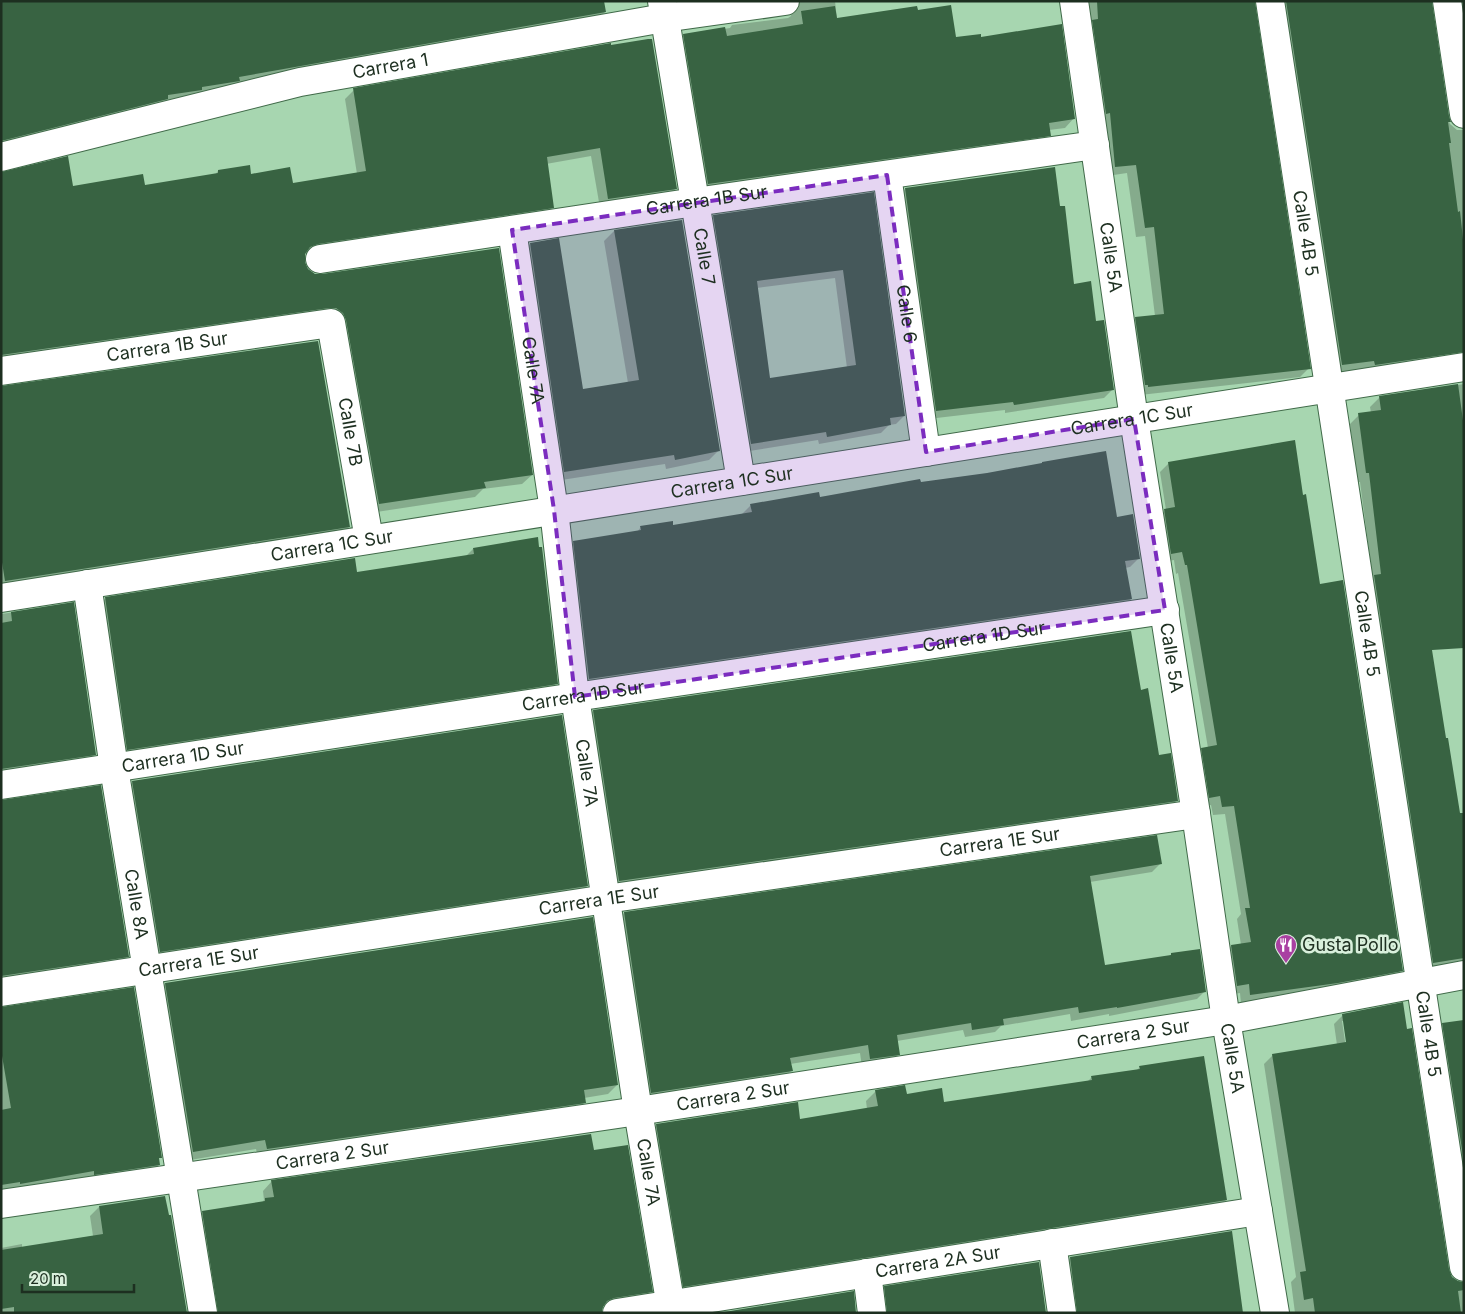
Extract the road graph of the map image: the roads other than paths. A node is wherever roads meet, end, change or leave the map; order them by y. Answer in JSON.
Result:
{"nodes":[{"id":1,"x":785,"y":1,"type":"edge"},
{"id":2,"x":1074,"y":1,"type":"edge"},
{"id":3,"x":1270,"y":1,"type":"edge"},
{"id":4,"x":1447,"y":1,"type":"edge"},
{"id":5,"x":663,"y":10,"type":"edge"},
{"id":6,"x":1464,"y":114,"type":"edge"},
{"id":7,"x":1095,"y":145,"type":"junction"},
{"id":8,"x":1,"y":157,"type":"edge"},
{"id":9,"x":887,"y":175,"type":"junction"},
{"id":10,"x":696,"y":202,"type":"junction"},
{"id":11,"x":512,"y":230,"type":"junction"},
{"id":12,"x":320,"y":259,"type":"dead end"},
{"id":13,"x":331,"y":323,"type":"joint"},
{"id":14,"x":1464,"y":367,"type":"edge"},
{"id":15,"x":1,"y":371,"type":"edge"},
{"id":16,"x":1328,"y":389,"type":"junction"},
{"id":17,"x":1134,"y":419,"type":"junction"},
{"id":18,"x":926,"y":452,"type":"junction"},
{"id":19,"x":741,"y":481,"type":"junction"},
{"id":20,"x":554,"y":510,"type":"junction"},
{"id":21,"x":369,"y":539,"type":"junction"},
{"id":22,"x":87,"y":584,"type":"junction"},
{"id":23,"x":1,"y":598,"type":"edge"},
{"id":24,"x":1165,"y":610,"type":"junction"},
{"id":25,"x":575,"y":697,"type":"junction"},
{"id":26,"x":114,"y":768,"type":"junction"},
{"id":27,"x":1,"y":785,"type":"edge"},
{"id":28,"x":1196,"y":814,"type":"junction"},
{"id":29,"x":606,"y":899,"type":"junction"},
{"id":30,"x":146,"y":970,"type":"junction"},
{"id":31,"x":1464,"y":975,"type":"edge"},
{"id":32,"x":1421,"y":983,"type":"junction"},
{"id":33,"x":1,"y":992,"type":"edge"},
{"id":34,"x":1226,"y":1020,"type":"junction"},
{"id":35,"x":638,"y":1111,"type":"junction"},
{"id":36,"x":182,"y":1177,"type":"junction"},
{"id":37,"x":1,"y":1204,"type":"edge"},
{"id":38,"x":1258,"y":1211,"type":"junction"},
{"id":39,"x":1052,"y":1243,"type":"junction"},
{"id":40,"x":1464,"y":1267,"type":"edge"},
{"id":41,"x":867,"y":1273,"type":"junction"},
{"id":42,"x":671,"y":1308,"type":"edge"},
{"id":43,"x":203,"y":1313,"type":"edge"},
{"id":44,"x":617,"y":1313,"type":"edge"},
{"id":45,"x":872,"y":1313,"type":"edge"},
{"id":46,"x":1062,"y":1313,"type":"edge"},
{"id":47,"x":1274,"y":1313,"type":"edge"}],
"edges":[{"from":1,"to":5,"type":"street","name":"Carrera 1"},
{"from":2,"to":7,"type":"street","name":"Calle 5A"},
{"from":3,"to":16,"type":"street","name":"Calle 4B 5"},
{"from":4,"to":6,"type":"street"},
{"from":5,"to":8,"type":"street","name":"Carrera 1"},
{"from":5,"to":10,"type":"street","name":"Calle 7"},
{"from":7,"to":9,"type":"street","name":"Carrera 1B Sur"},
{"from":7,"to":17,"type":"street","name":"Calle 5A"},
{"from":9,"to":10,"type":"street","name":"Carrera 1B Sur"},
{"from":9,"to":18,"type":"street","name":"Calle 6"},
{"from":10,"to":11,"type":"street","name":"Carrera 1B Sur"},
{"from":10,"to":19,"type":"street","name":"Calle 7"},
{"from":11,"to":12,"type":"street","name":"Carrera 1B Sur"},
{"from":11,"to":20,"type":"street","name":"Calle 7A"},
{"from":13,"to":15,"type":"street","name":"Carrera 1B Sur"},
{"from":13,"to":21,"type":"street","name":"Calle 7B"},
{"from":14,"to":16,"type":"street","name":"Carrera 1C Sur"},
{"from":16,"to":17,"type":"street","name":"Carrera 1C Sur"},
{"from":16,"to":32,"type":"street","name":"Calle 4B 5"},
{"from":17,"to":18,"type":"street","name":"Carrera 1C Sur"},
{"from":17,"to":24,"type":"street","name":"Calle 5A"},
{"from":18,"to":19,"type":"street","name":"Carrera 1C Sur"},
{"from":19,"to":20,"type":"street","name":"Carrera 1C Sur"},
{"from":20,"to":21,"type":"street","name":"Carrera 1C Sur"},
{"from":20,"to":25,"type":"street","name":"Calle 7A"},
{"from":21,"to":22,"type":"street","name":"Carrera 1C Sur"},
{"from":22,"to":23,"type":"street","name":"Carrera 1C Sur"},
{"from":22,"to":26,"type":"street","name":"Calle 8A"},
{"from":24,"to":25,"type":"street","name":"Carrera 1D Sur"},
{"from":24,"to":28,"type":"street","name":"Calle 5A"},
{"from":25,"to":26,"type":"street","name":"Carrera 1D Sur"},
{"from":25,"to":29,"type":"street","name":"Calle 7A"},
{"from":26,"to":27,"type":"street","name":"Carrera 1D Sur"},
{"from":26,"to":30,"type":"street","name":"Calle 8A"},
{"from":28,"to":29,"type":"street","name":"Carrera 1E Sur"},
{"from":28,"to":34,"type":"street","name":"Calle 5A"},
{"from":29,"to":30,"type":"street","name":"Carrera 1E Sur"},
{"from":29,"to":35,"type":"street","name":"Calle 7A"},
{"from":30,"to":33,"type":"street","name":"Carrera 1E Sur"},
{"from":30,"to":36,"type":"street","name":"Calle 8A"},
{"from":31,"to":32,"type":"street","name":"Carrera 2 Sur"},
{"from":32,"to":34,"type":"street","name":"Carrera 2 Sur"},
{"from":32,"to":40,"type":"street","name":"Calle 4B 5"},
{"from":34,"to":35,"type":"street","name":"Carrera 2 Sur"},
{"from":34,"to":38,"type":"street","name":"Calle 5A"},
{"from":35,"to":36,"type":"street","name":"Carrera 2 Sur"},
{"from":35,"to":42,"type":"street","name":"Calle 7A"},
{"from":36,"to":37,"type":"street","name":"Carrera 2 Sur"},
{"from":36,"to":43,"type":"street","name":"Calle 8A"},
{"from":38,"to":39,"type":"street","name":"Carrera 2A Sur"},
{"from":38,"to":47,"type":"street","name":"Calle 5A"},
{"from":39,"to":41,"type":"street","name":"Carrera 2A Sur"},
{"from":39,"to":46,"type":"street"},
{"from":41,"to":42,"type":"street","name":"Carrera 2A Sur"},
{"from":41,"to":45,"type":"street"},
{"from":42,"to":44,"type":"street","name":"Carrera 2A Sur"}]}
